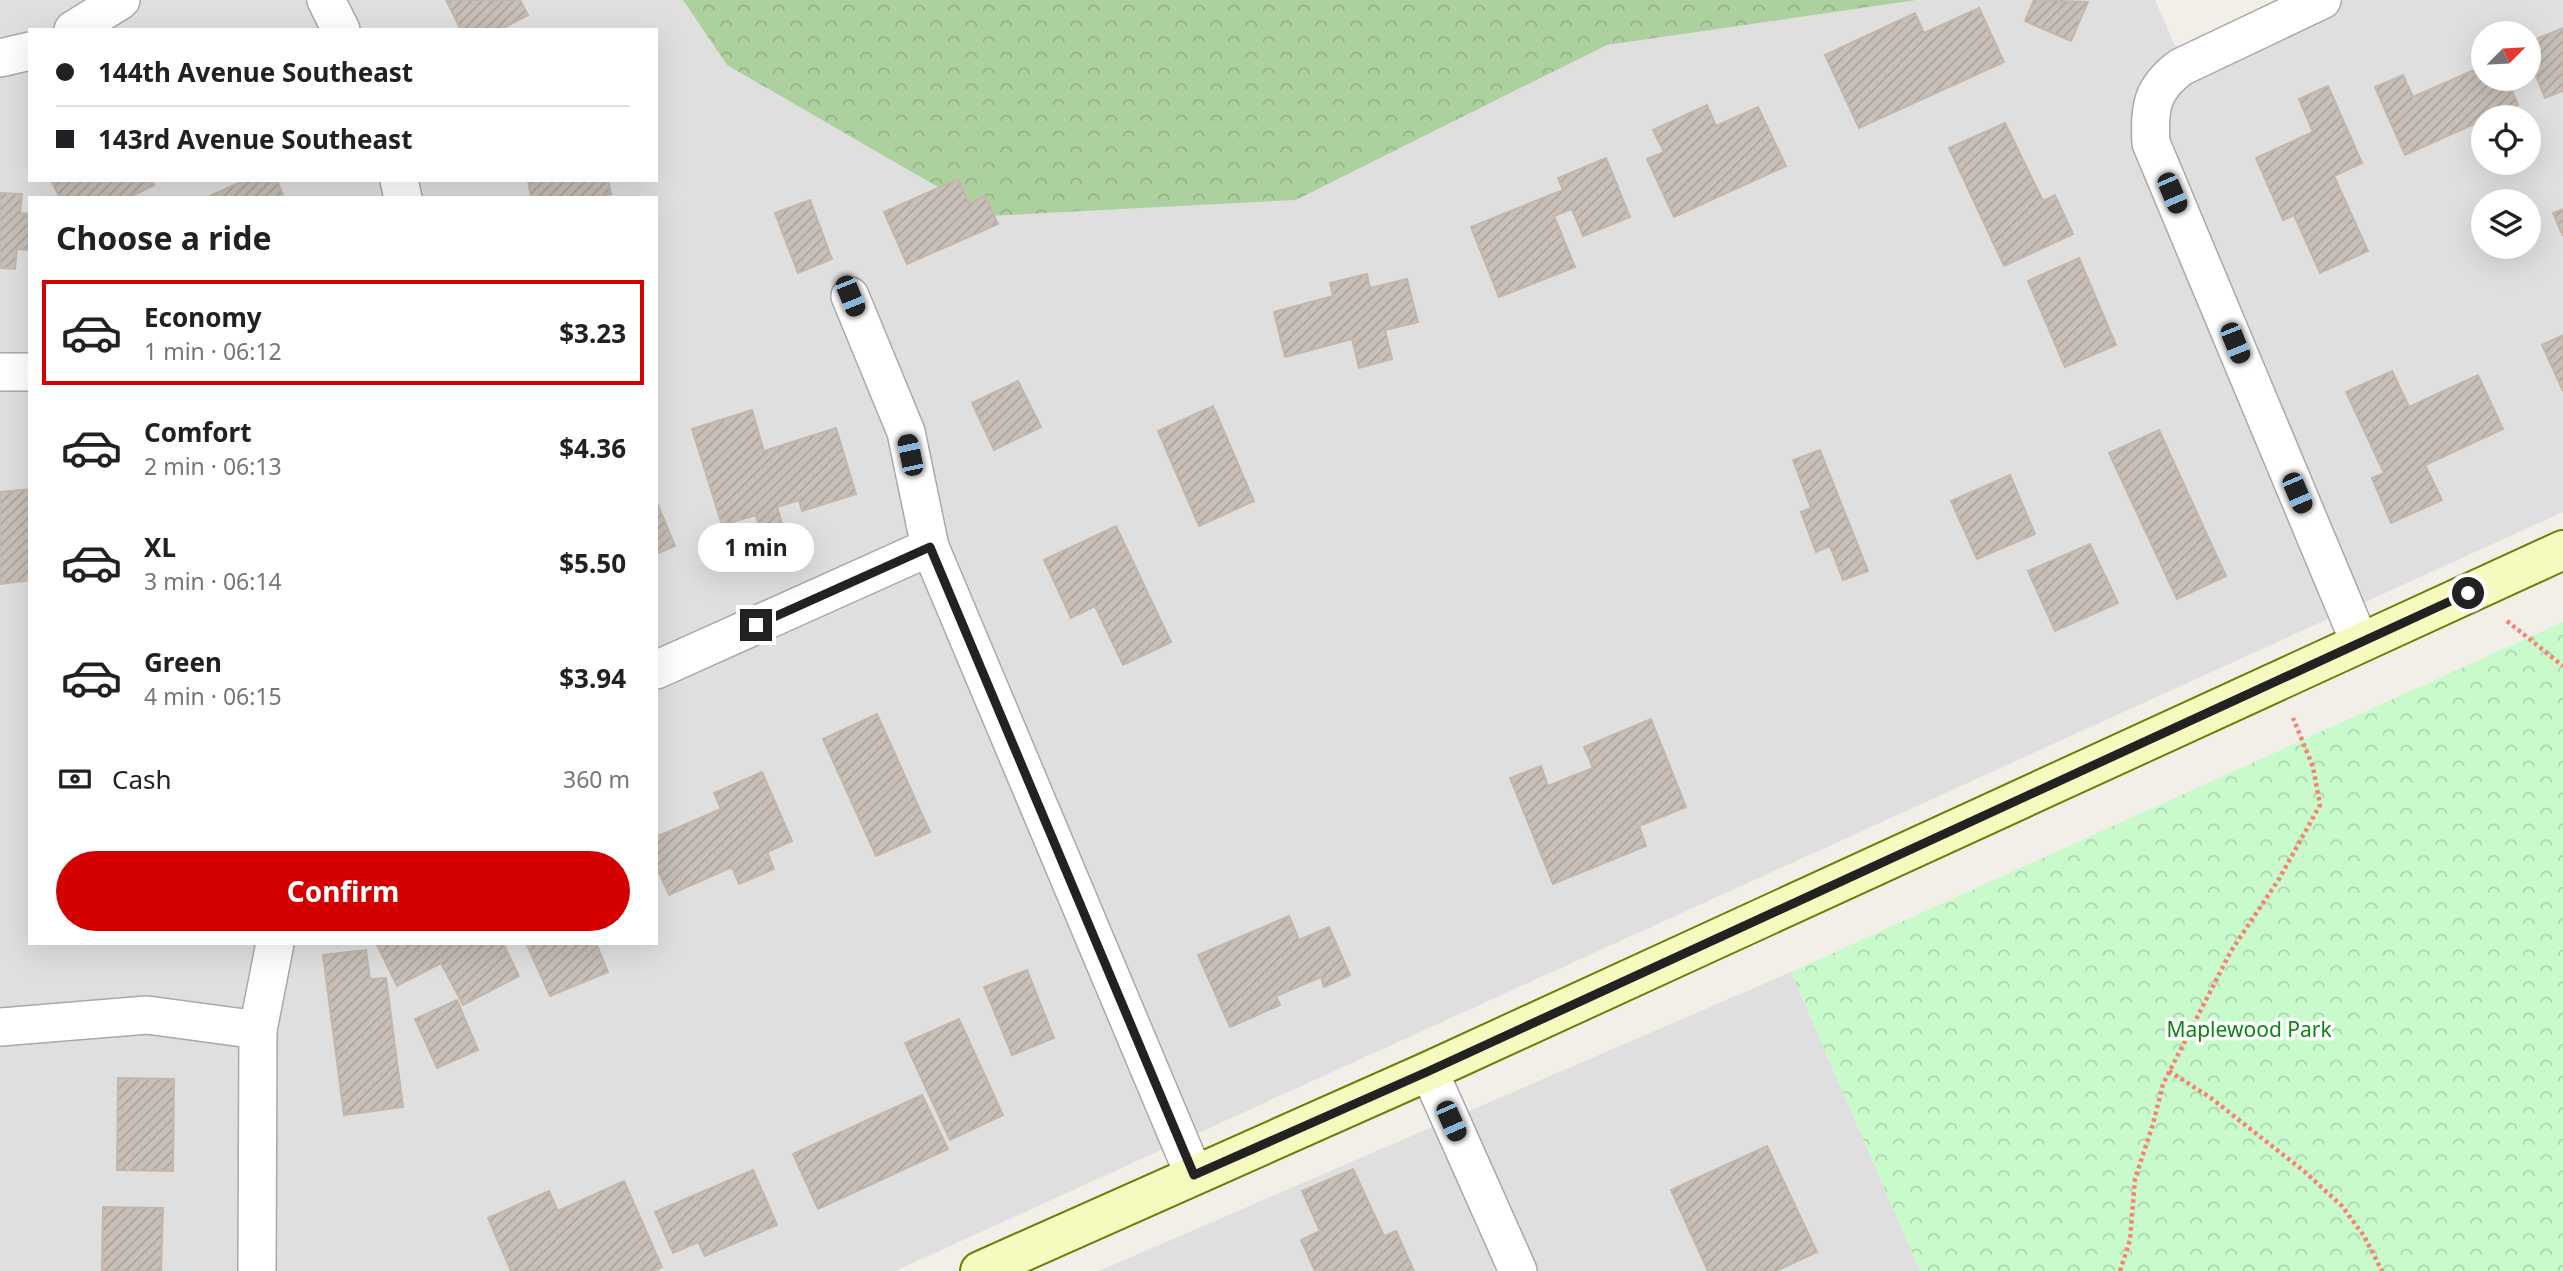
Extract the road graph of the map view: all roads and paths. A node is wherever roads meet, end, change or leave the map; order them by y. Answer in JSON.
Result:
{"nodes":[{"id":1,"x":121,"y":0,"type":"edge"},
{"id":2,"x":326,"y":0,"type":"edge"},
{"id":3,"x":2322,"y":0,"type":"edge"},
{"id":4,"x":76,"y":28,"type":"edge"},
{"id":5,"x":340,"y":28,"type":"edge"},
{"id":6,"x":28,"y":51,"type":"edge"},
{"id":7,"x":0,"y":58,"type":"edge"},
{"id":8,"x":850,"y":296,"type":"dead end"},
{"id":9,"x":0,"y":372,"type":"edge"},
{"id":10,"x":28,"y":372,"type":"edge"},
{"id":11,"x":930,"y":547,"type":"junction"},
{"id":12,"x":2563,"y":550,"type":"edge"},
{"id":13,"x":2508,"y":624,"type":"dead end"},
{"id":14,"x":2360,"y":643,"type":"junction"},
{"id":15,"x":2563,"y":666,"type":"edge"},
{"id":16,"x":658,"y":669,"type":"edge"},
{"id":17,"x":2290,"y":710,"type":"dead end"},
{"id":18,"x":275,"y":945,"type":"edge"},
{"id":19,"x":0,"y":1027,"type":"edge"},
{"id":20,"x":258,"y":1030,"type":"junction"},
{"id":21,"x":1429,"y":1071,"type":"junction"},
{"id":22,"x":2169,"y":1071,"type":"junction"},
{"id":23,"x":1194,"y":1175,"type":"junction"},
{"id":24,"x":257,"y":1271,"type":"edge"},
{"id":25,"x":980,"y":1271,"type":"edge"},
{"id":26,"x":1518,"y":1271,"type":"edge"},
{"id":27,"x":2120,"y":1271,"type":"edge"},
{"id":28,"x":2382,"y":1271,"type":"edge"}],
"edges":[{"from":1,"to":4,"type":"street"},
{"from":2,"to":5,"type":"street"},
{"from":3,"to":14,"type":"street"},
{"from":6,"to":7,"type":"street"},
{"from":8,"to":11,"type":"street"},
{"from":9,"to":10,"type":"street"},
{"from":11,"to":16,"type":"street"},
{"from":11,"to":23,"type":"street"},
{"from":12,"to":14,"type":"street"},
{"from":13,"to":15,"type":"path"},
{"from":14,"to":21,"type":"street"},
{"from":17,"to":22,"type":"path"},
{"from":18,"to":20,"type":"street"},
{"from":19,"to":20,"type":"street"},
{"from":20,"to":24,"type":"street"},
{"from":21,"to":23,"type":"street"},
{"from":21,"to":26,"type":"street"},
{"from":22,"to":27,"type":"path"},
{"from":22,"to":28,"type":"path"},
{"from":23,"to":25,"type":"street"}]}
